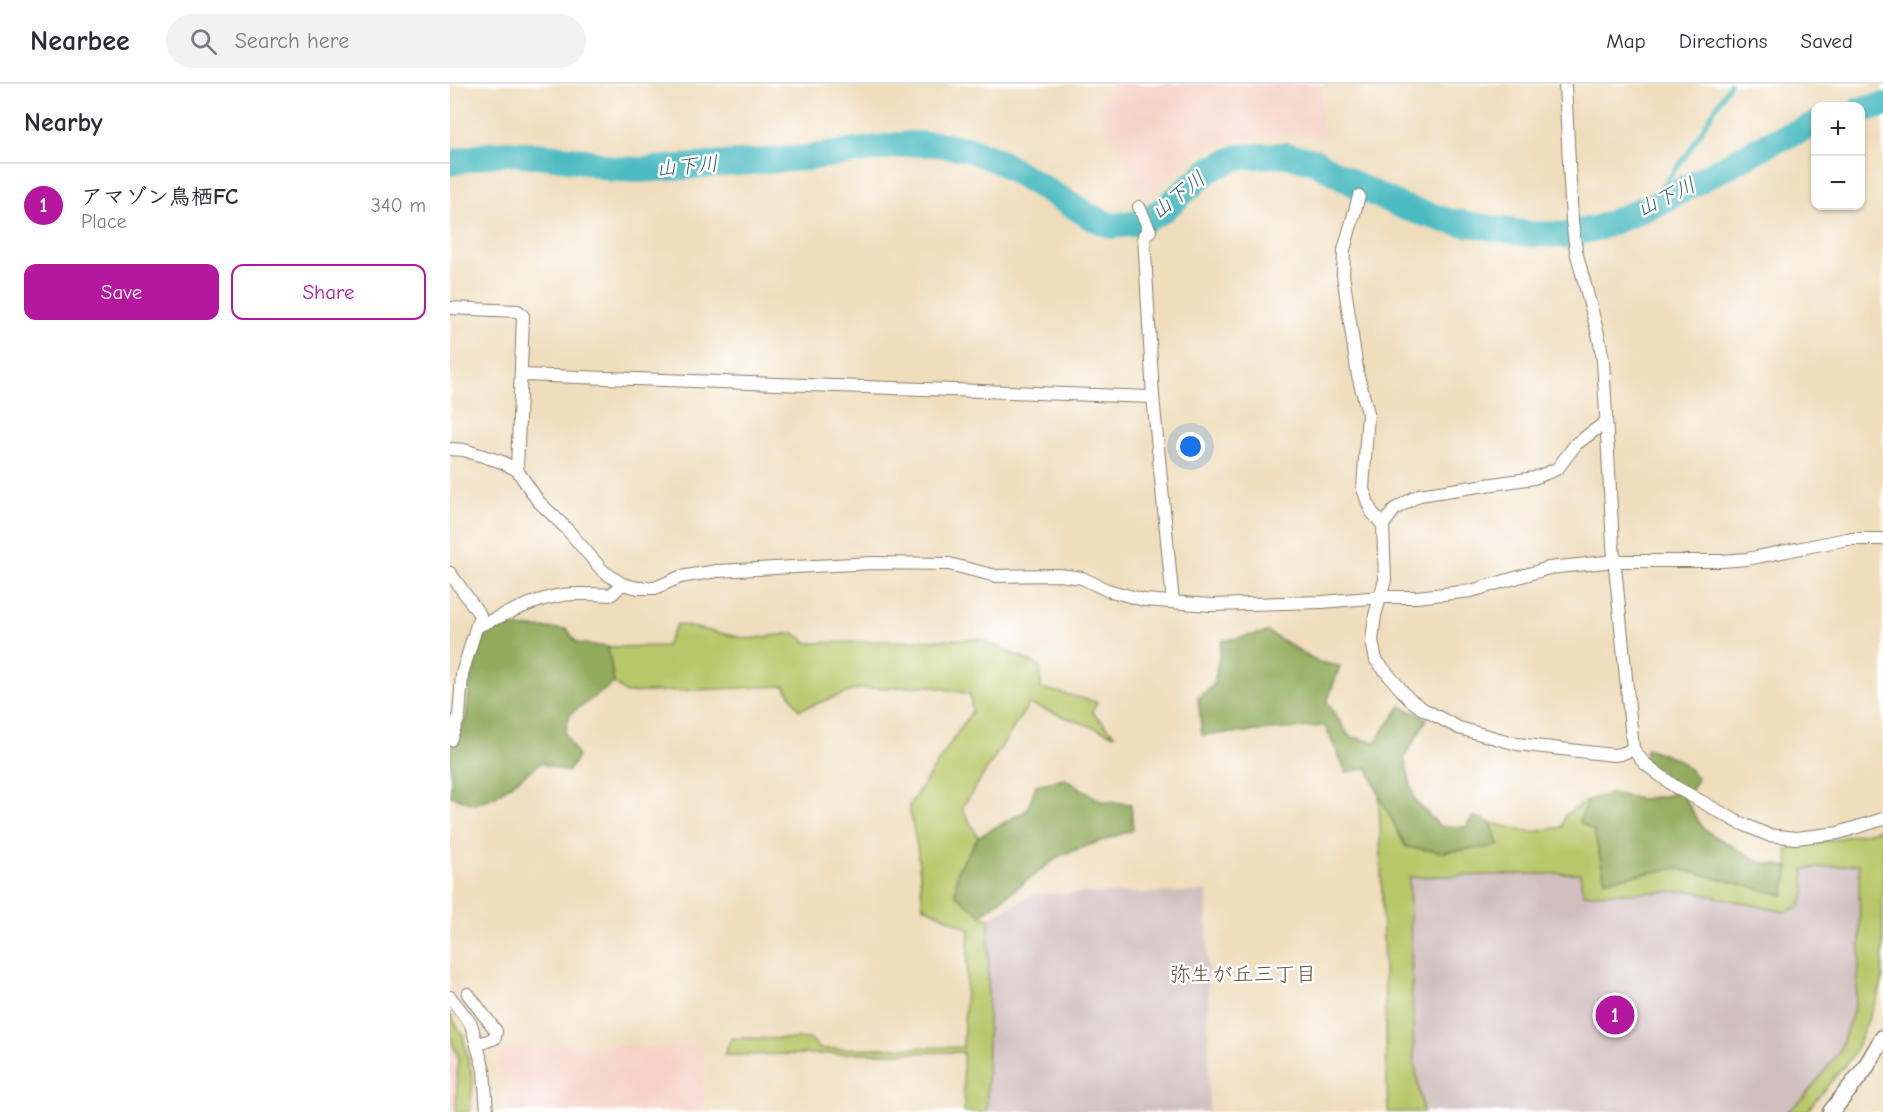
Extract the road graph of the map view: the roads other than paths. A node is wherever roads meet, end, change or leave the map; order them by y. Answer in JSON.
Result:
{"nodes":[{"id":1,"x":1565,"y":84,"type":"edge"},
{"id":2,"x":1359,"y":196,"type":"dead end"},
{"id":3,"x":1140,"y":208,"type":"dead end"},
{"id":4,"x":450,"y":308,"type":"edge"},
{"id":5,"x":520,"y":375,"type":"junction"},
{"id":6,"x":1153,"y":397,"type":"junction"},
{"id":7,"x":1606,"y":422,"type":"junction"},
{"id":8,"x":450,"y":449,"type":"edge"},
{"id":9,"x":517,"y":470,"type":"junction"},
{"id":10,"x":1383,"y":525,"type":"junction"},
{"id":11,"x":1883,"y":539,"type":"edge"},
{"id":12,"x":1615,"y":561,"type":"junction"},
{"id":13,"x":450,"y":573,"type":"edge"},
{"id":14,"x":622,"y":584,"type":"junction"},
{"id":15,"x":1381,"y":597,"type":"junction"},
{"id":16,"x":1173,"y":603,"type":"junction"},
{"id":17,"x":478,"y":626,"type":"junction"},
{"id":18,"x":450,"y":740,"type":"edge"},
{"id":19,"x":1633,"y":749,"type":"junction"},
{"id":20,"x":1880,"y":820,"type":"edge"},
{"id":21,"x":468,"y":994,"type":"dead end"},
{"id":22,"x":450,"y":997,"type":"edge"},
{"id":23,"x":1883,"y":1038,"type":"edge"},
{"id":24,"x":477,"y":1045,"type":"junction"},
{"id":25,"x":487,"y":1112,"type":"edge"},
{"id":26,"x":1831,"y":1112,"type":"edge"}],
"edges":[{"from":1,"to":7,"type":"street"},
{"from":2,"to":10,"type":"street"},
{"from":3,"to":6,"type":"street"},
{"from":4,"to":5,"type":"street"},
{"from":5,"to":6,"type":"street"},
{"from":5,"to":9,"type":"street"},
{"from":6,"to":16,"type":"street"},
{"from":7,"to":10,"type":"street"},
{"from":7,"to":12,"type":"street"},
{"from":8,"to":9,"type":"street"},
{"from":9,"to":14,"type":"street"},
{"from":10,"to":15,"type":"street"},
{"from":11,"to":12,"type":"street"},
{"from":12,"to":15,"type":"street"},
{"from":12,"to":19,"type":"street"},
{"from":13,"to":17,"type":"street"},
{"from":14,"to":16,"type":"street"},
{"from":14,"to":17,"type":"street"},
{"from":15,"to":16,"type":"street"},
{"from":15,"to":19,"type":"street"},
{"from":17,"to":18,"type":"street"},
{"from":19,"to":20,"type":"street"},
{"from":21,"to":24,"type":"street"},
{"from":22,"to":24,"type":"street"},
{"from":23,"to":26,"type":"street"},
{"from":24,"to":25,"type":"street"}]}
